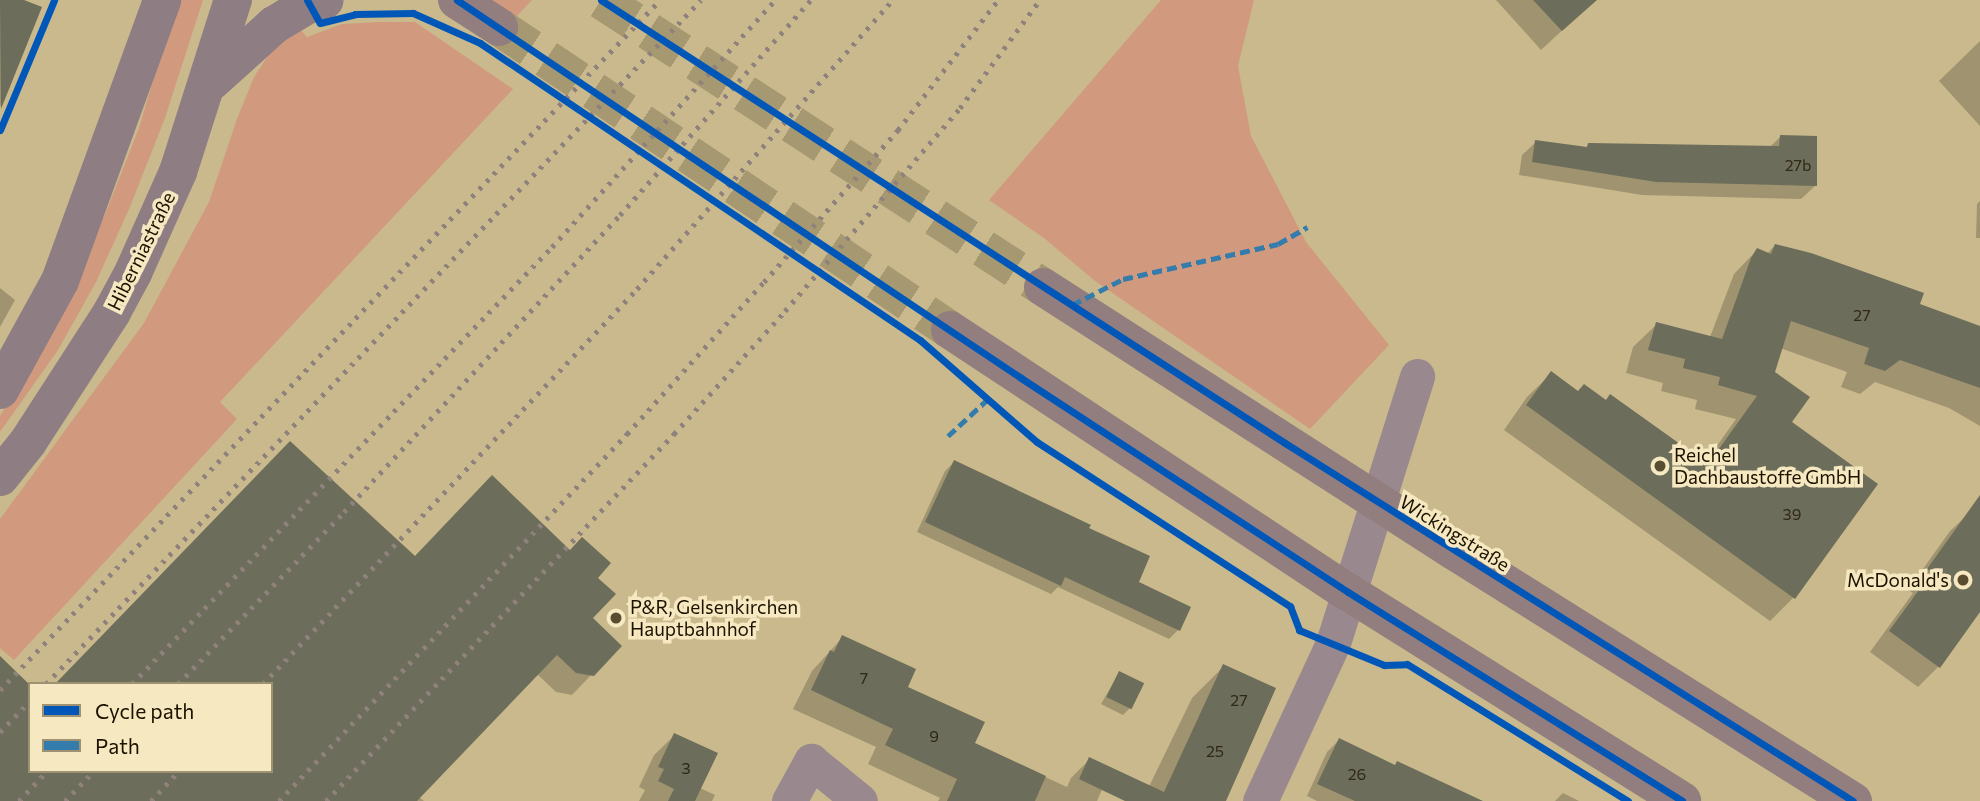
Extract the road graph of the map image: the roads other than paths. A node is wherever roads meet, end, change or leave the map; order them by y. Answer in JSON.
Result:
{"nodes":[{"id":1,"x":162,"y":0,"type":"edge"},
{"id":2,"x":233,"y":0,"type":"edge"},
{"id":3,"x":326,"y":0,"type":"edge"},
{"id":4,"x":457,"y":0,"type":"edge"},
{"id":5,"x":499,"y":27,"type":"tunnel mouth"},
{"id":6,"x":207,"y":86,"type":"junction"},
{"id":7,"x":1043,"y":287,"type":"tunnel mouth"},
{"id":8,"x":950,"y":330,"type":"tunnel mouth"},
{"id":9,"x":1417,"y":376,"type":"dead end"},
{"id":10,"x":0,"y":390,"type":"edge"},
{"id":11,"x":0,"y":477,"type":"edge"},
{"id":12,"x":1376,"y":501,"type":"junction"},
{"id":13,"x":1348,"y":592,"type":"junction"},
{"id":14,"x":789,"y":801,"type":"edge"},
{"id":15,"x":860,"y":801,"type":"edge"},
{"id":16,"x":1260,"y":801,"type":"edge"},
{"id":17,"x":1682,"y":801,"type":"edge"},
{"id":18,"x":1853,"y":801,"type":"edge"}],
"edges":[{"from":1,"to":10,"type":"main road"},
{"from":2,"to":6,"type":"main road","name":"Hiberniastraße"},
{"from":3,"to":6,"type":"main road"},
{"from":4,"to":5,"type":"main road"},
{"from":6,"to":11,"type":"main road","name":"Hiberniastraße"},
{"from":7,"to":12,"type":"main road","name":"Wickingstraße"},
{"from":8,"to":13,"type":"main road"},
{"from":9,"to":12,"type":"street","name":"Wickingstraße"},
{"from":12,"to":13,"type":"street"},
{"from":12,"to":18,"type":"main road","name":"Wickingstraße"},
{"from":13,"to":16,"type":"street"},
{"from":13,"to":17,"type":"main road"},
{"from":14,"to":15,"type":"street"}]}
